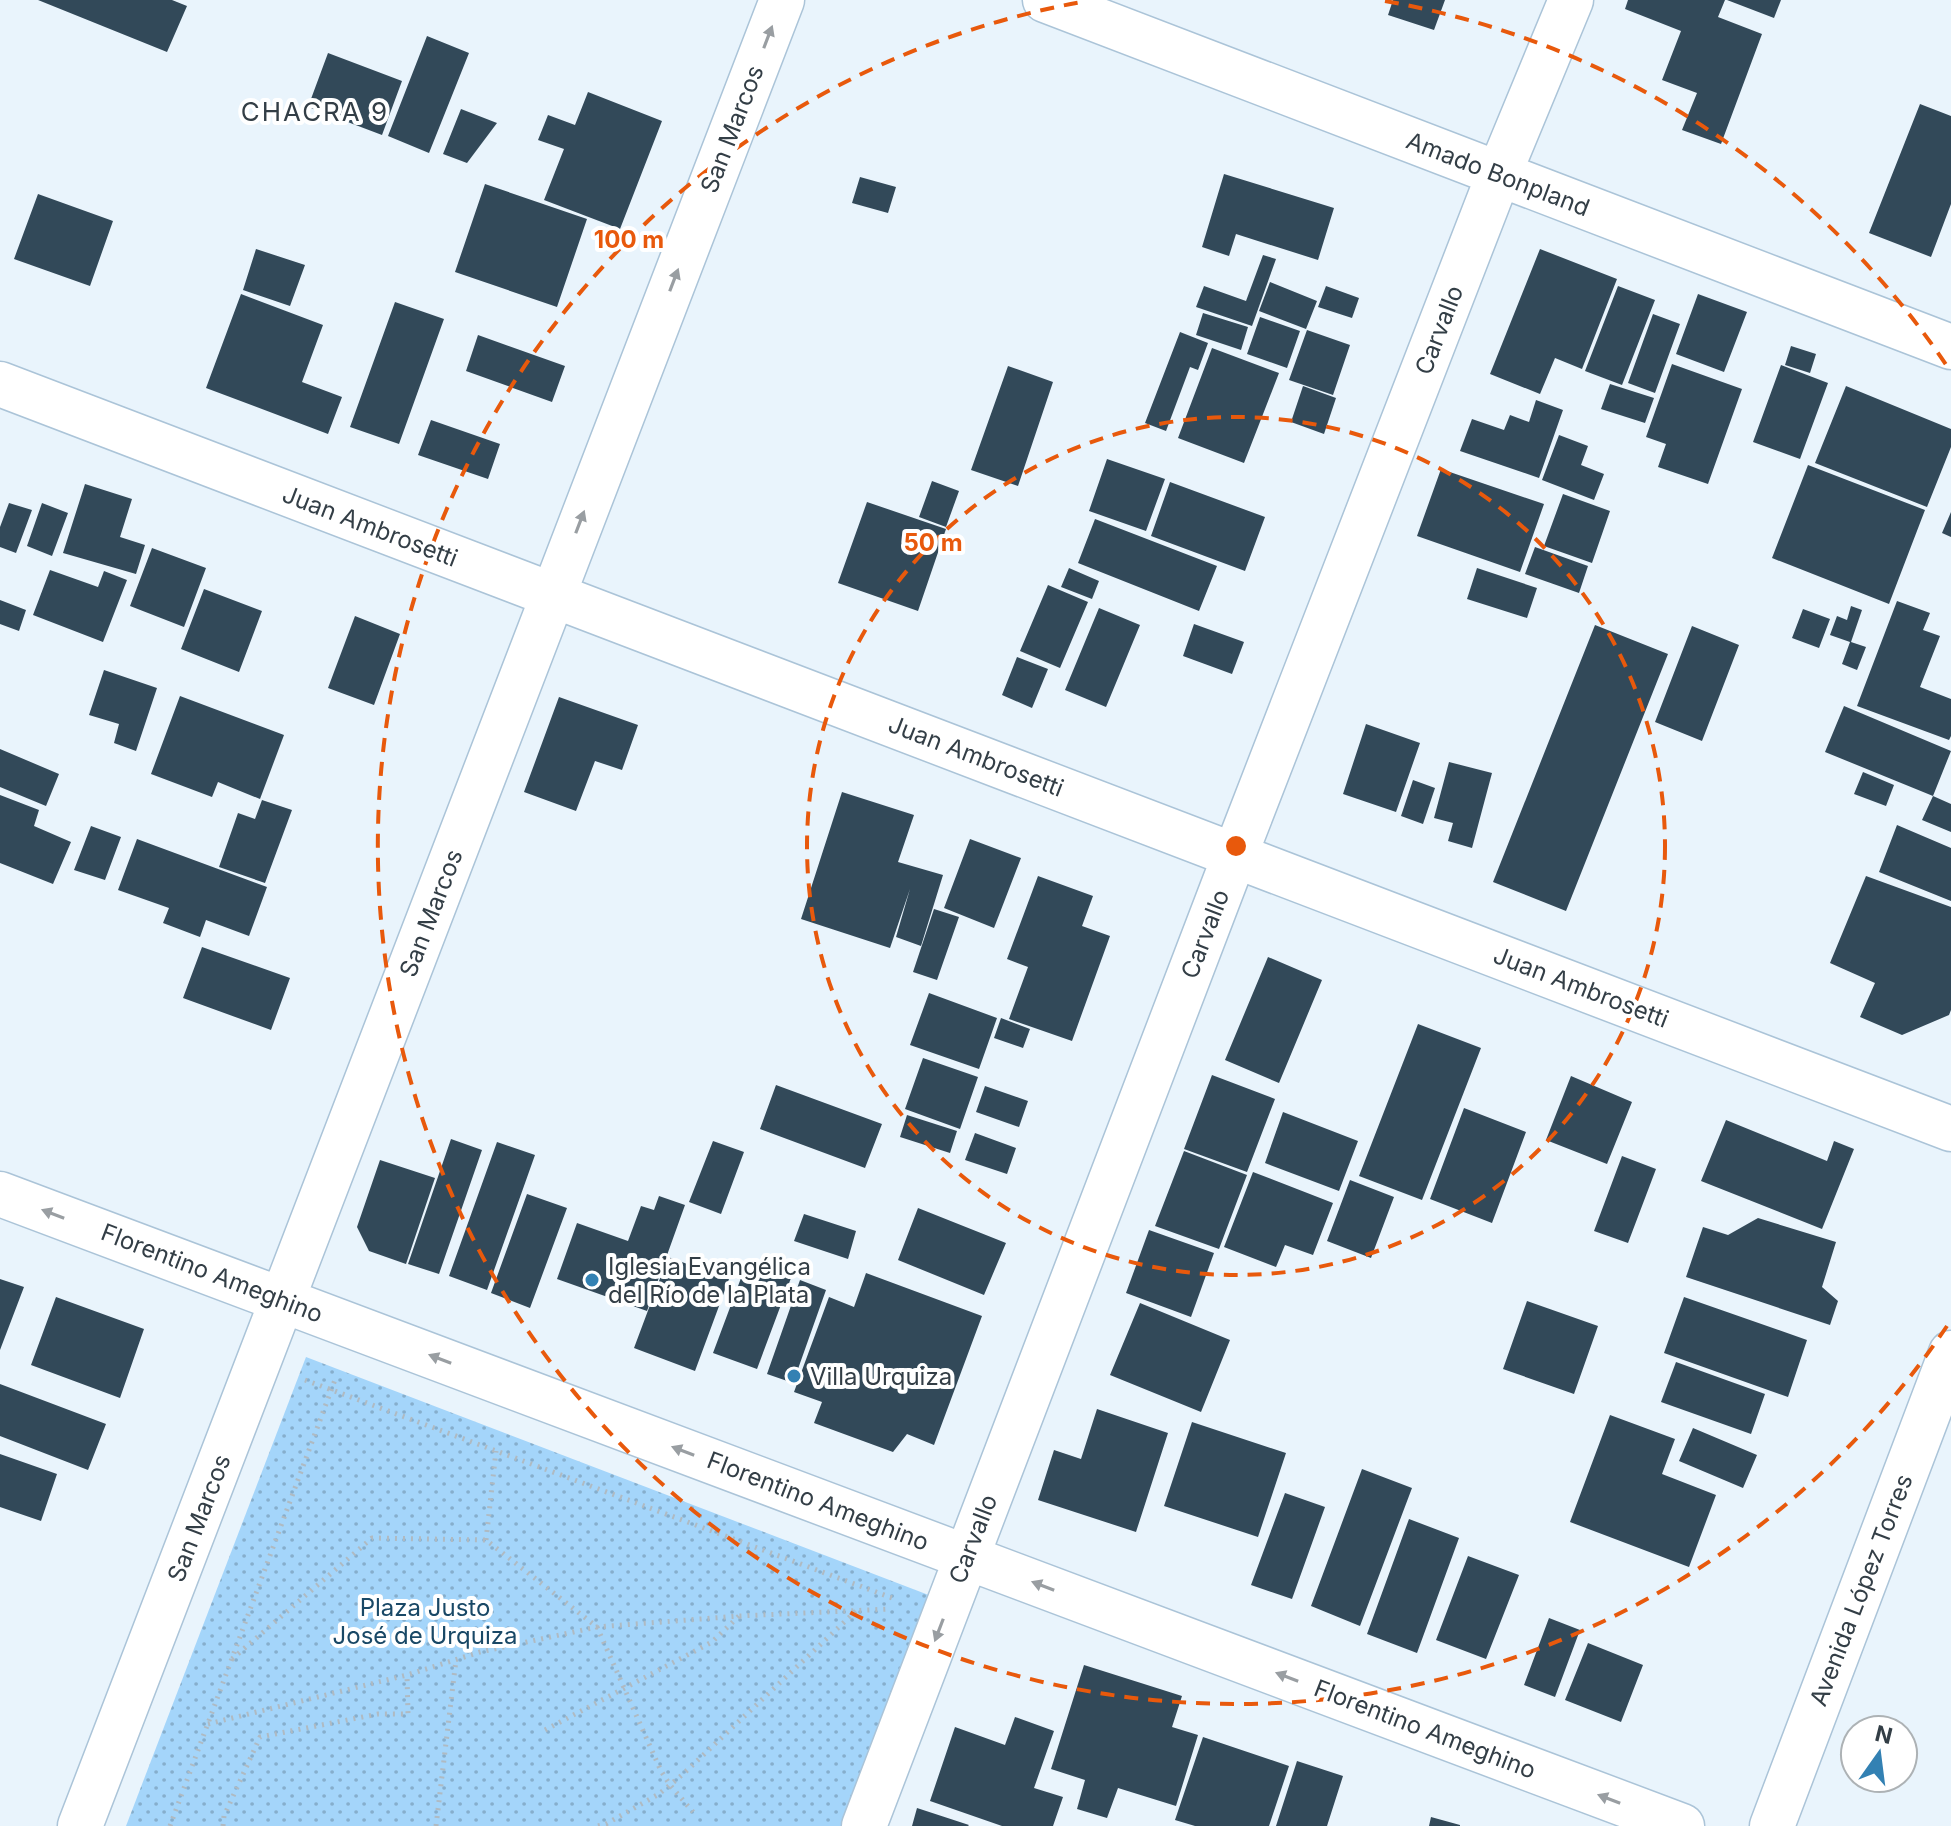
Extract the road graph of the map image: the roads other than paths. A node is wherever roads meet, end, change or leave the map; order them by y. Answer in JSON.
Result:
{"nodes":[{"id":1,"x":782,"y":0,"type":"edge"},
{"id":2,"x":1045,"y":0,"type":"edge"},
{"id":3,"x":1571,"y":0,"type":"edge"},
{"id":4,"x":1499,"y":174,"type":"junction"},
{"id":5,"x":1951,"y":347,"type":"edge"},
{"id":6,"x":0,"y":384,"type":"edge"},
{"id":7,"x":552,"y":595,"type":"junction"},
{"id":8,"x":1235,"y":855,"type":"junction"},
{"id":9,"x":1951,"y":1129,"type":"edge"},
{"id":10,"x":0,"y":1194,"type":"edge"},
{"id":11,"x":283,"y":1300,"type":"junction"},
{"id":12,"x":1951,"y":1353,"type":"edge"},
{"id":13,"x":966,"y":1557,"type":"junction"},
{"id":14,"x":80,"y":1826,"type":"edge"},
{"id":15,"x":864,"y":1826,"type":"edge"},
{"id":16,"x":1682,"y":1826,"type":"edge"},
{"id":17,"x":1772,"y":1826,"type":"edge"}],
"edges":[{"from":7,"to":1,"type":"street","name":"San Marcos","one_way":true},
{"from":2,"to":4,"type":"street","name":"Amado Bonpland"},
{"from":3,"to":4,"type":"street","name":"Carvallo"},
{"from":4,"to":5,"type":"street","name":"Amado Bonpland"},
{"from":4,"to":8,"type":"street","name":"Carvallo"},
{"from":6,"to":7,"type":"street","name":"Juan Ambrosetti"},
{"from":7,"to":8,"type":"street","name":"Juan Ambrosetti"},
{"from":7,"to":11,"type":"street","name":"San Marcos"},
{"from":8,"to":9,"type":"street","name":"Juan Ambrosetti"},
{"from":8,"to":13,"type":"street","name":"Carvallo"},
{"from":11,"to":10,"type":"street","name":"Florentino Ameghino","one_way":true},
{"from":13,"to":11,"type":"street","name":"Florentino Ameghino","one_way":true},
{"from":11,"to":14,"type":"street","name":"San Marcos"},
{"from":12,"to":17,"type":"street","name":"Avenida López Torres"},
{"from":13,"to":15,"type":"street","name":"Carvallo","one_way":true},
{"from":16,"to":13,"type":"street","name":"Florentino Ameghino","one_way":true}]}
